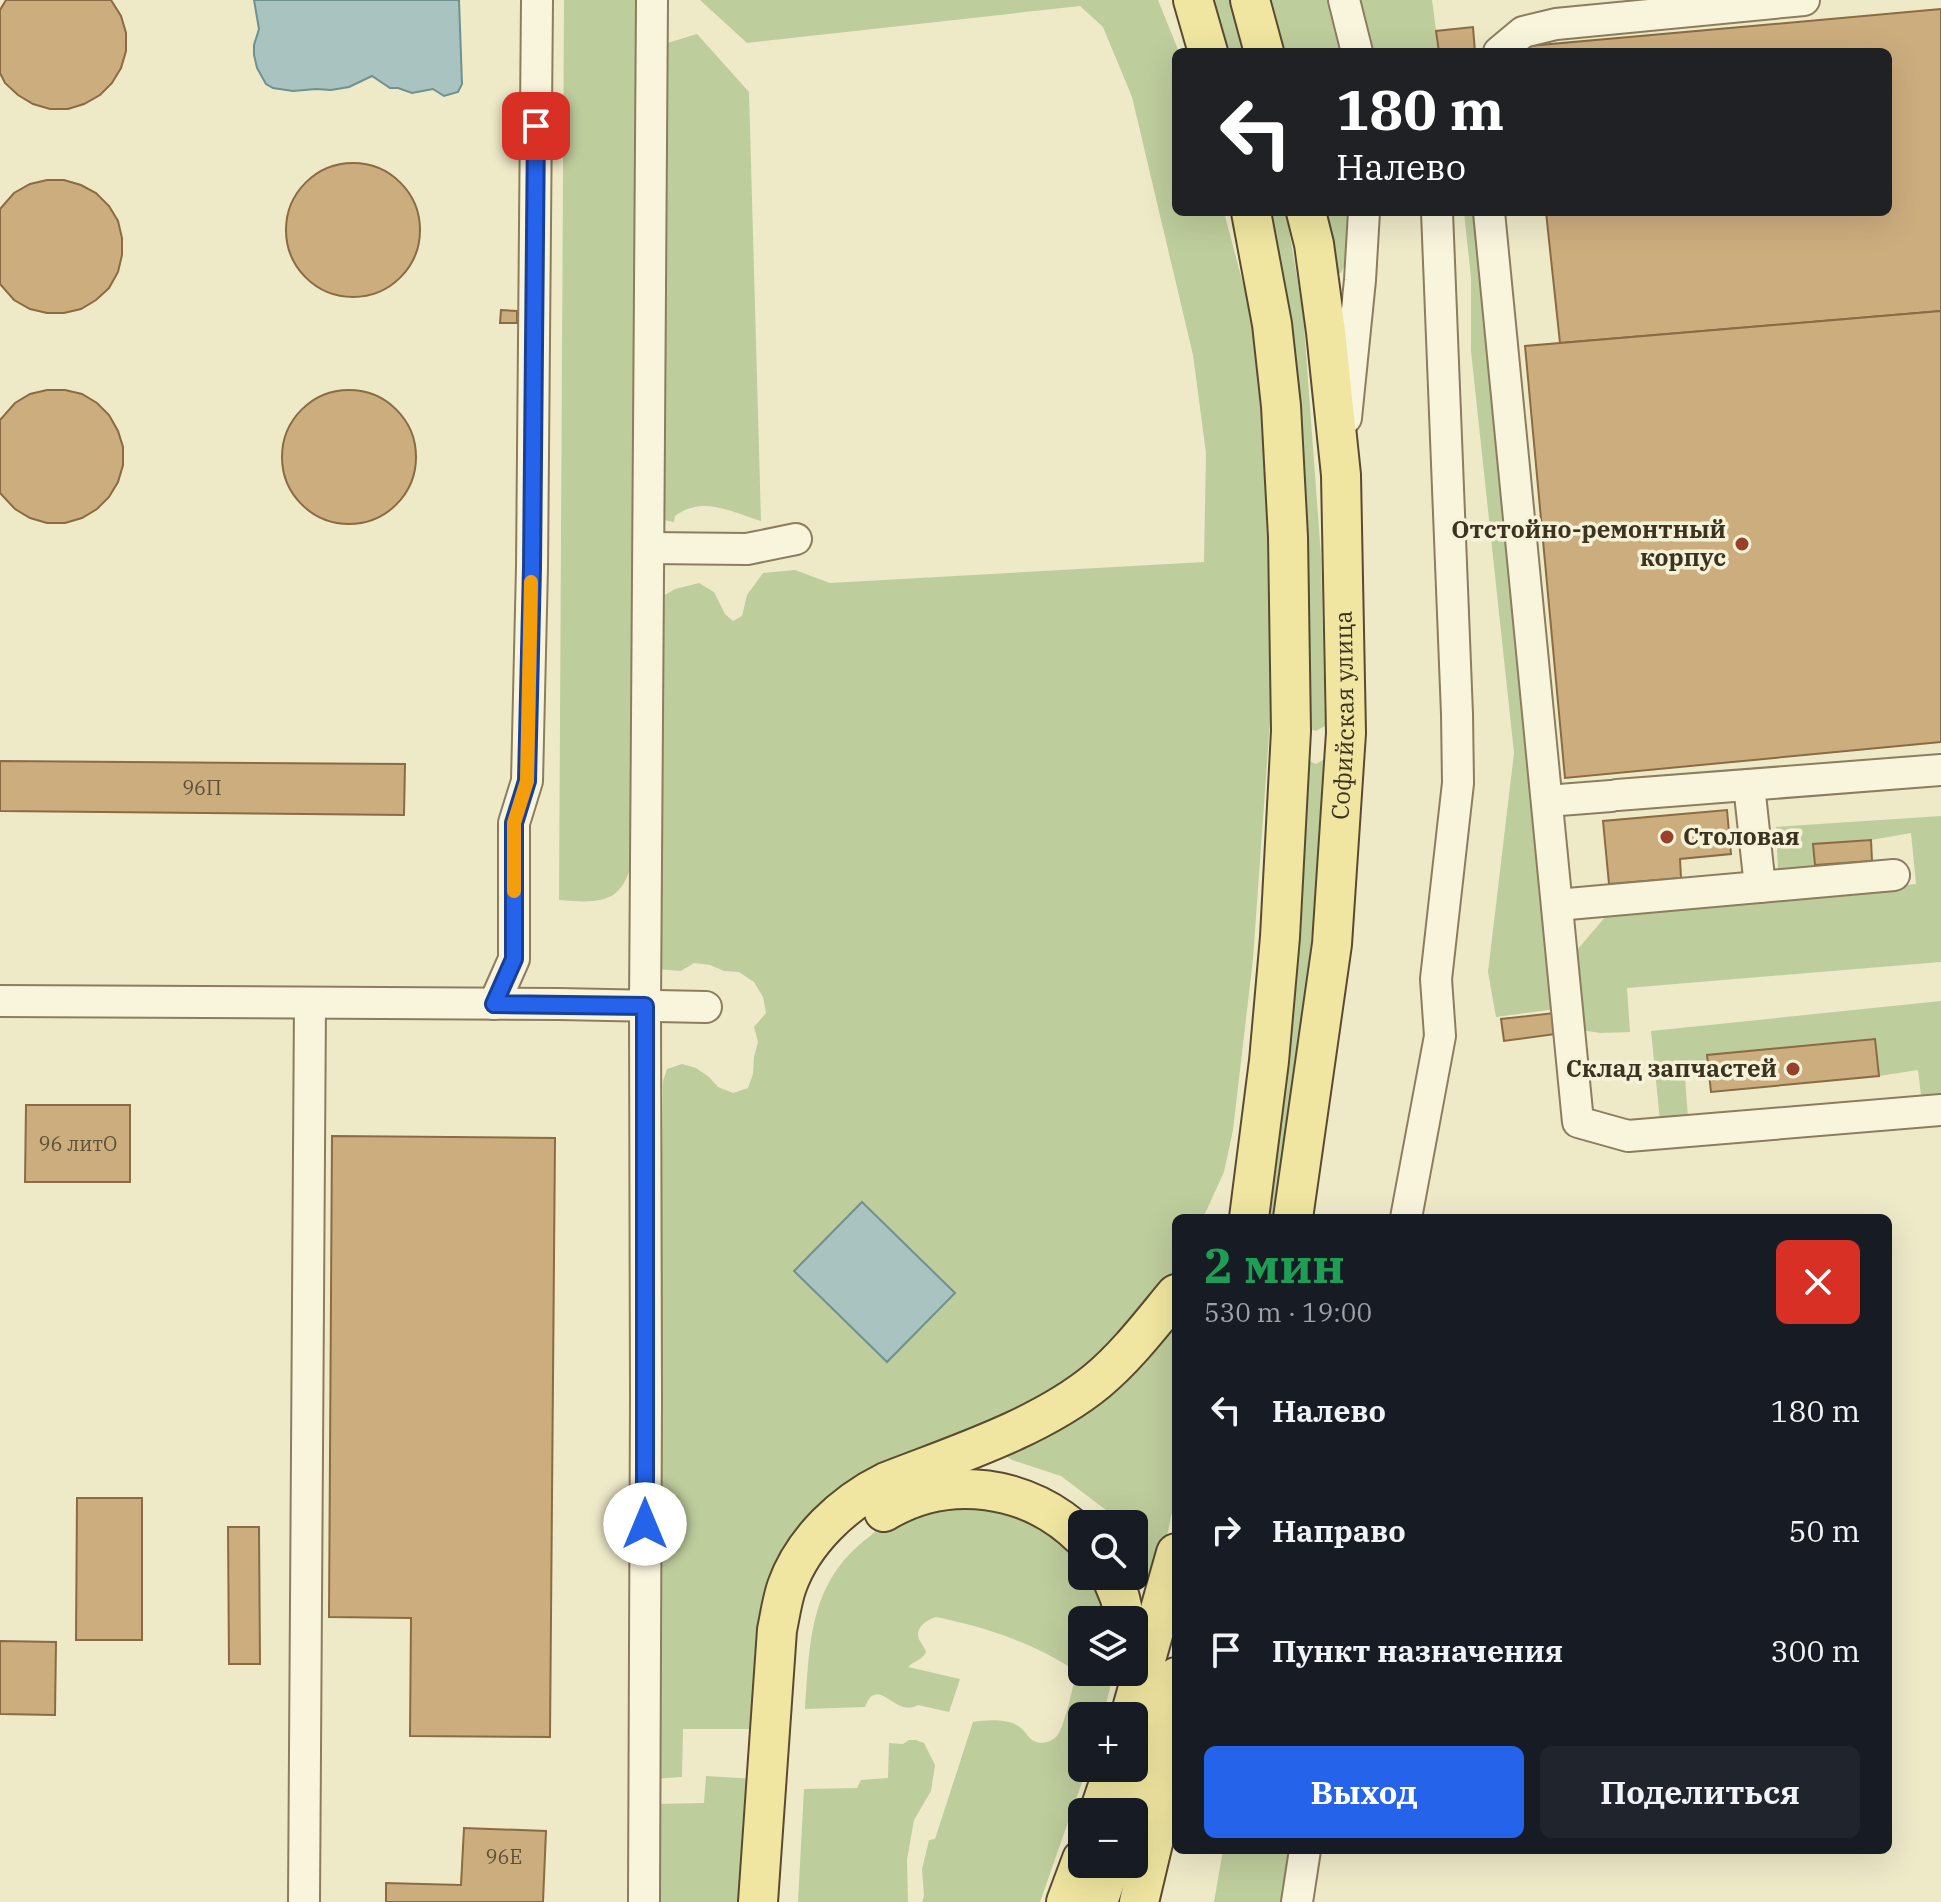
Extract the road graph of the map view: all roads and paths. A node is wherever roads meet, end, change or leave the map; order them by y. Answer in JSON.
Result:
{"nodes":[{"id":1,"x":537,"y":0,"type":"edge"},
{"id":2,"x":652,"y":0,"type":"edge"},
{"id":3,"x":1175,"y":0,"type":"edge"},
{"id":4,"x":1193,"y":0,"type":"edge"},
{"id":5,"x":1250,"y":0,"type":"edge"},
{"id":6,"x":1344,"y":0,"type":"edge"},
{"id":7,"x":1804,"y":0,"type":"edge"},
{"id":8,"x":1207,"y":48,"type":"edge"},
{"id":9,"x":1207,"y":48,"type":"edge"},
{"id":10,"x":1263,"y":48,"type":"edge"},
{"id":11,"x":1356,"y":48,"type":"edge"},
{"id":12,"x":1504,"y":48,"type":"edge"},
{"id":13,"x":1252,"y":216,"type":"edge"},
{"id":14,"x":1307,"y":216,"type":"edge"},
{"id":15,"x":1364,"y":216,"type":"edge"},
{"id":16,"x":1437,"y":216,"type":"edge"},
{"id":17,"x":1489,"y":216,"type":"edge"},
{"id":18,"x":1341,"y":475,"type":"junction"},
{"id":19,"x":796,"y":539,"type":"dead end"},
{"id":20,"x":649,"y":548,"type":"junction"},
{"id":21,"x":1291,"y":731,"type":"junction"},
{"id":22,"x":1346,"y":733,"type":"junction"},
{"id":23,"x":1941,"y":770,"type":"edge"},
{"id":24,"x":1749,"y":785,"type":"junction"},
{"id":25,"x":1547,"y":801,"type":"junction"},
{"id":26,"x":1894,"y":875,"type":"dead end"},
{"id":27,"x":1760,"y":887,"type":"junction"},
{"id":28,"x":1557,"y":905,"type":"junction"},
{"id":29,"x":0,"y":1001,"type":"edge"},
{"id":30,"x":310,"y":1003,"type":"junction"},
{"id":31,"x":494,"y":1004,"type":"junction"},
{"id":32,"x":645,"y":1006,"type":"junction"},
{"id":33,"x":706,"y":1007,"type":"dead end"},
{"id":34,"x":1269,"y":1061,"type":"junction"},
{"id":35,"x":1941,"y":1110,"type":"edge"},
{"id":36,"x":1225,"y":1214,"type":"edge"},
{"id":37,"x":1250,"y":1214,"type":"edge"},
{"id":38,"x":1294,"y":1214,"type":"edge"},
{"id":39,"x":1407,"y":1214,"type":"edge"},
{"id":40,"x":1172,"y":1299,"type":"edge"},
{"id":41,"x":1068,"y":1525,"type":"edge"},
{"id":42,"x":1172,"y":1567,"type":"edge"},
{"id":43,"x":1172,"y":1688,"type":"edge"},
{"id":44,"x":1134,"y":1702,"type":"edge"},
{"id":45,"x":1172,"y":1763,"type":"edge"},
{"id":46,"x":1134,"y":1798,"type":"edge"},
{"id":47,"x":1304,"y":1854,"type":"edge"},
{"id":48,"x":1075,"y":1878,"type":"edge"},
{"id":49,"x":1106,"y":1878,"type":"edge"},
{"id":50,"x":304,"y":1902,"type":"edge"},
{"id":51,"x":644,"y":1902,"type":"edge"},
{"id":52,"x":758,"y":1902,"type":"edge"},
{"id":53,"x":781,"y":1902,"type":"edge"},
{"id":54,"x":1066,"y":1902,"type":"edge"},
{"id":55,"x":1098,"y":1902,"type":"edge"},
{"id":56,"x":1139,"y":1902,"type":"edge"},
{"id":57,"x":1297,"y":1902,"type":"edge"}],
"edges":[{"from":1,"to":31,"type":"street"},
{"from":2,"to":20,"type":"street"},
{"from":3,"to":8,"type":"street"},
{"from":4,"to":9,"type":"main road"},
{"from":5,"to":10,"type":"main road"},
{"from":6,"to":11,"type":"street"},
{"from":7,"to":12,"type":"street"},
{"from":13,"to":21,"type":"main road"},
{"from":14,"to":18,"type":"main road","name":"Софийская улица"},
{"from":15,"to":18,"type":"street"},
{"from":16,"to":39,"type":"street"},
{"from":17,"to":25,"type":"street"},
{"from":18,"to":22,"type":"main road","name":"Софийская улица"},
{"from":19,"to":20,"type":"street"},
{"from":20,"to":32,"type":"street"},
{"from":21,"to":22,"type":"main road"},
{"from":21,"to":34,"type":"main road"},
{"from":22,"to":38,"type":"main road","name":"Софийская улица"},
{"from":23,"to":24,"type":"street"},
{"from":24,"to":25,"type":"street"},
{"from":24,"to":27,"type":"street"},
{"from":25,"to":28,"type":"street"},
{"from":26,"to":27,"type":"street"},
{"from":27,"to":28,"type":"street"},
{"from":28,"to":35,"type":"street"},
{"from":29,"to":30,"type":"street"},
{"from":30,"to":31,"type":"street"},
{"from":30,"to":50,"type":"street"},
{"from":31,"to":32,"type":"street"},
{"from":32,"to":33,"type":"street"},
{"from":32,"to":51,"type":"street"},
{"from":34,"to":36,"type":"main road"},
{"from":34,"to":37,"type":"main road"},
{"from":40,"to":52,"type":"main road"},
{"from":41,"to":53,"type":"main road"},
{"from":42,"to":44,"type":"main road"},
{"from":43,"to":46,"type":"main road"},
{"from":45,"to":56,"type":"main road"},
{"from":47,"to":57,"type":"street"},
{"from":48,"to":54,"type":"main road"},
{"from":49,"to":55,"type":"main road"}]}
